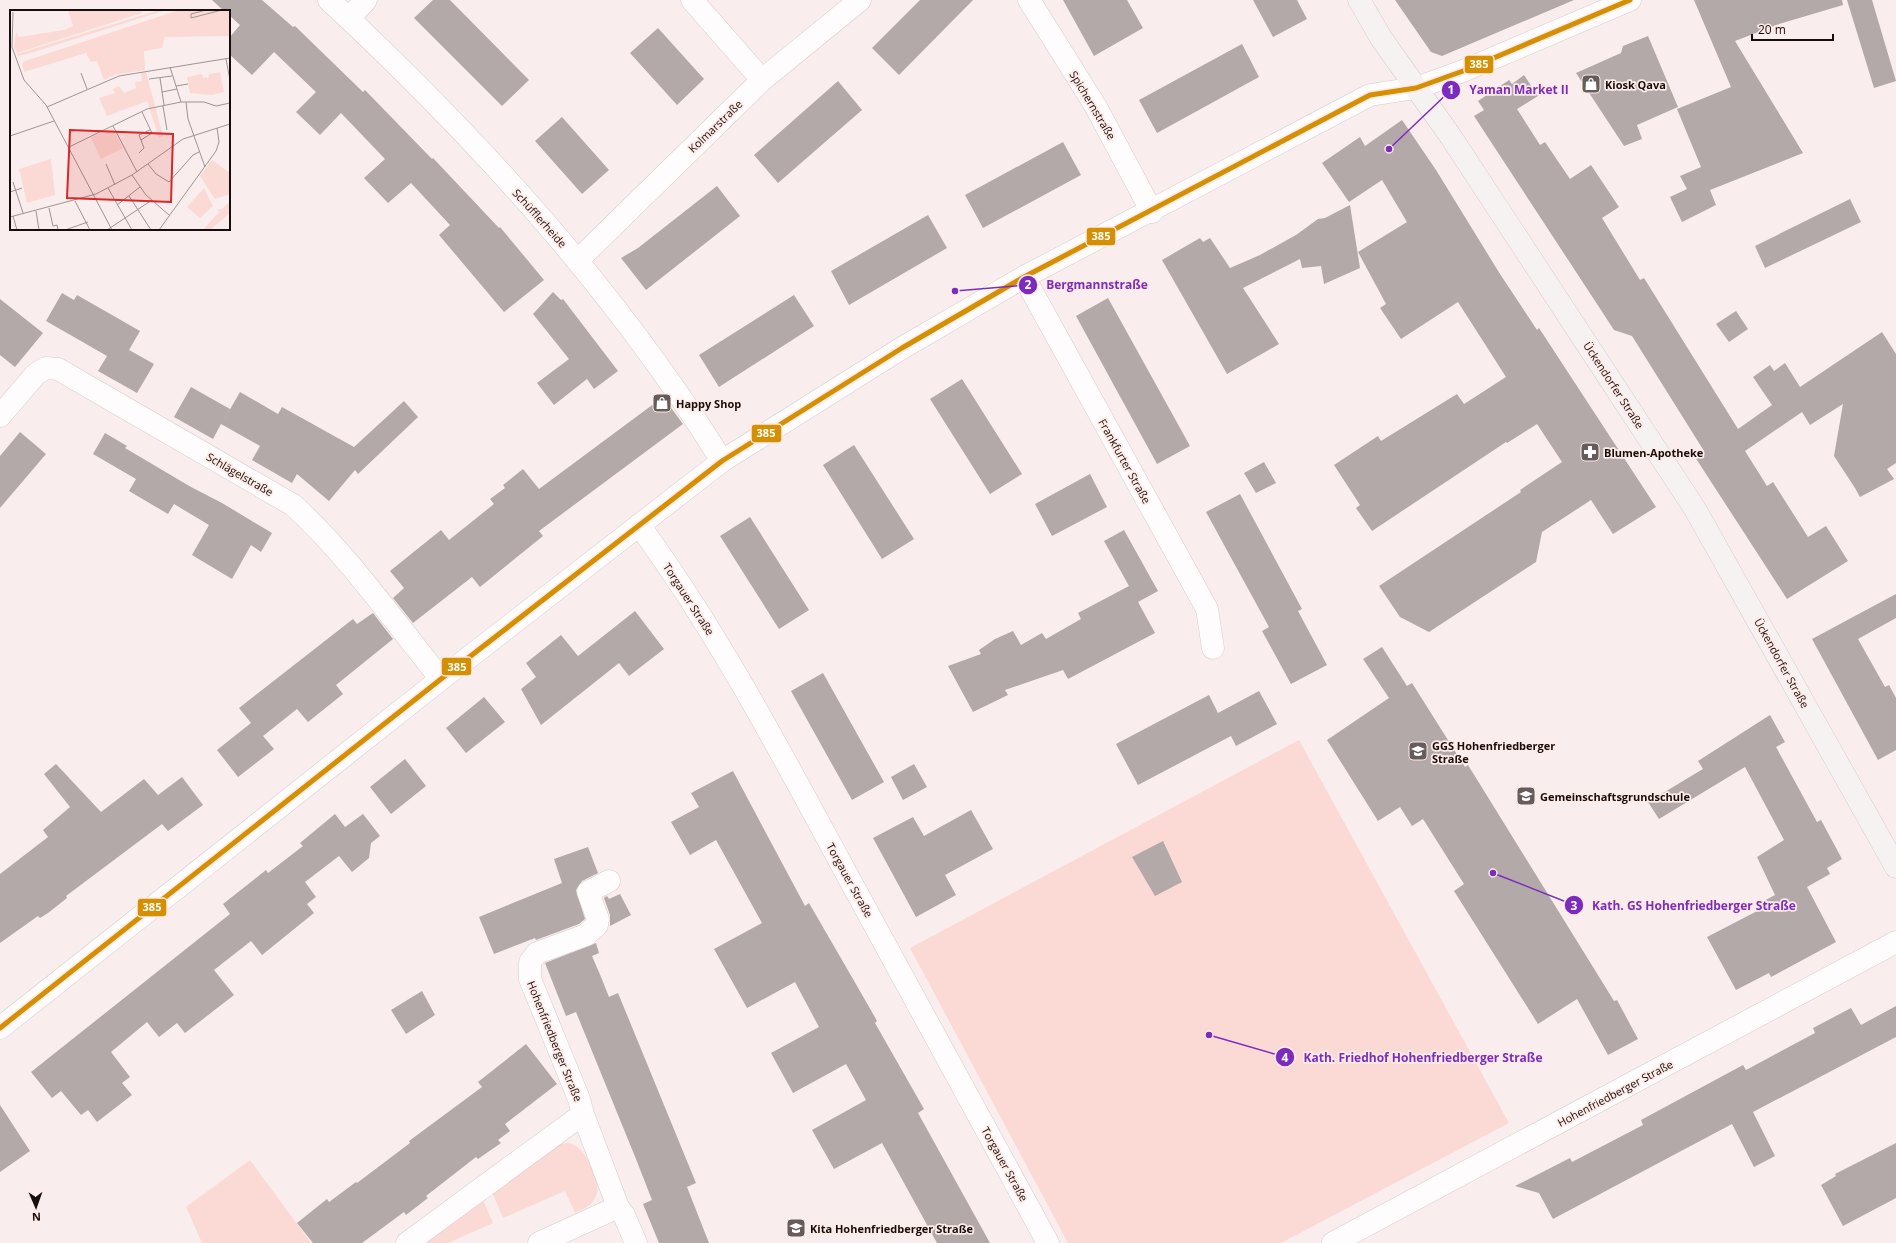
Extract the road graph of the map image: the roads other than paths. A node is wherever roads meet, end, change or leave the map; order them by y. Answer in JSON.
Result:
{"nodes":[{"id":1,"x":329,"y":0,"type":"edge"},
{"id":2,"x":366,"y":0,"type":"edge"},
{"id":3,"x":692,"y":0,"type":"edge"},
{"id":4,"x":860,"y":0,"type":"edge"},
{"id":5,"x":1029,"y":0,"type":"edge"},
{"id":6,"x":1359,"y":0,"type":"edge"},
{"id":7,"x":1630,"y":0,"type":"edge"},
{"id":8,"x":349,"y":18,"type":"junction"},
{"id":9,"x":762,"y":80,"type":"junction"},
{"id":10,"x":1416,"y":88,"type":"junction"},
{"id":11,"x":1152,"y":212,"type":"junction"},
{"id":12,"x":578,"y":260,"type":"junction"},
{"id":13,"x":1024,"y":277,"type":"junction"},
{"id":14,"x":0,"y":416,"type":"edge"},
{"id":15,"x":722,"y":461,"type":"junction"},
{"id":16,"x":639,"y":525,"type":"junction"},
{"id":17,"x":1213,"y":648,"type":"dead end"},
{"id":18,"x":441,"y":679,"type":"junction"},
{"id":19,"x":1896,"y":867,"type":"edge"},
{"id":20,"x":609,"y":881,"type":"dead end"},
{"id":21,"x":1896,"y":942,"type":"edge"},
{"id":22,"x":0,"y":1028,"type":"edge"},
{"id":23,"x":583,"y":1114,"type":"junction"},
{"id":24,"x":618,"y":1207,"type":"junction"},
{"id":25,"x":408,"y":1243,"type":"edge"},
{"id":26,"x":539,"y":1243,"type":"edge"},
{"id":27,"x":636,"y":1243,"type":"edge"},
{"id":28,"x":1048,"y":1243,"type":"edge"},
{"id":29,"x":1333,"y":1243,"type":"edge"}],
"edges":[{"from":1,"to":8,"type":"street","name":"Schüfflerheide"},
{"from":2,"to":8,"type":"street"},
{"from":3,"to":9,"type":"street"},
{"from":4,"to":9,"type":"street","name":"Kolmarstraße"},
{"from":5,"to":11,"type":"street","name":"Spichernstraße"},
{"from":6,"to":10,"type":"main road","name":"Ückendorfer Straße"},
{"from":7,"to":10,"type":"street"},
{"from":8,"to":12,"type":"street","name":"Schüfflerheide"},
{"from":9,"to":12,"type":"street","name":"Kolmarstraße"},
{"from":10,"to":11,"type":"street"},
{"from":10,"to":19,"type":"main road","name":"Ückendorfer Straße"},
{"from":11,"to":13,"type":"street"},
{"from":12,"to":15,"type":"street","name":"Schüfflerheide"},
{"from":13,"to":15,"type":"street"},
{"from":13,"to":17,"type":"street","name":"Frankfurter Straße"},
{"from":14,"to":18,"type":"street","name":"Schlägelstraße"},
{"from":15,"to":16,"type":"street"},
{"from":16,"to":18,"type":"street"},
{"from":16,"to":28,"type":"street","name":"Torgauer Straße"},
{"from":18,"to":22,"type":"street"},
{"from":20,"to":23,"type":"street","name":"Hohenfriedberger Straße"},
{"from":21,"to":29,"type":"street","name":"Hohenfriedberger Straße"},
{"from":23,"to":24,"type":"street","name":"Hohenfriedberger Straße"},
{"from":23,"to":25,"type":"street","name":"Hohenfriedberger Straße"},
{"from":24,"to":26,"type":"street"},
{"from":24,"to":27,"type":"street","name":"Hohenfriedberger Straße"}]}
